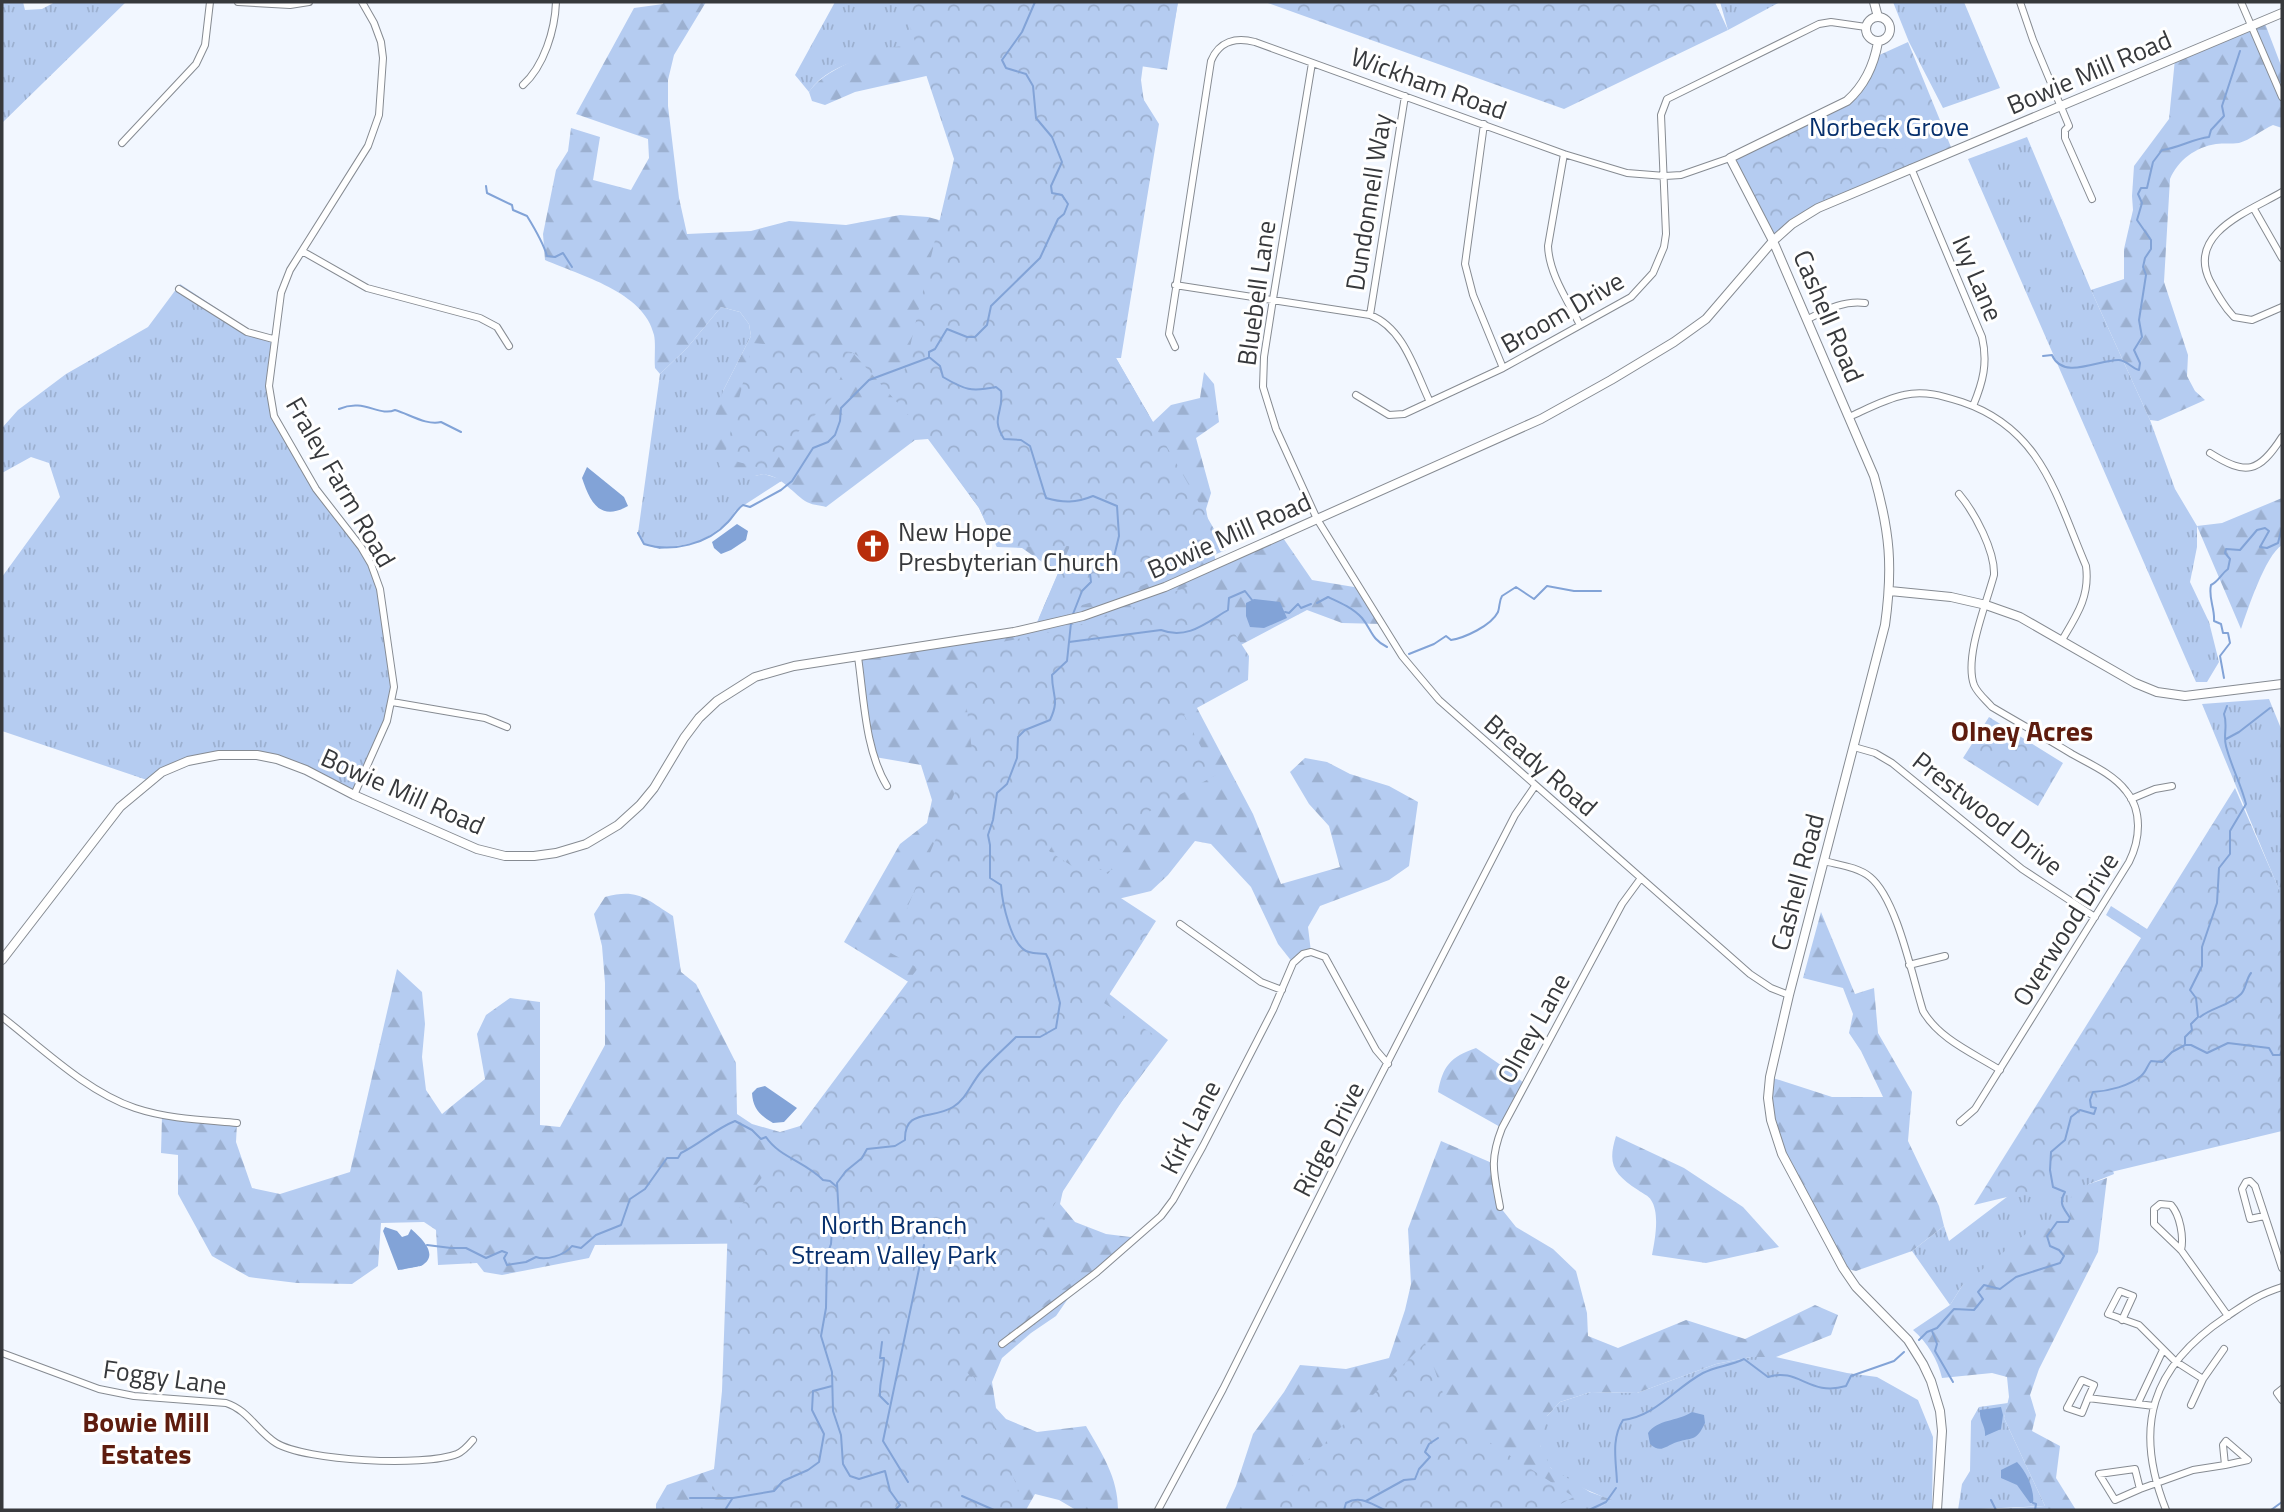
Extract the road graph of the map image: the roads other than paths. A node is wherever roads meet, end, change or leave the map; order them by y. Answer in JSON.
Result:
{"nodes":[{"id":1,"x":210,"y":2,"type":"edge"},
{"id":2,"x":238,"y":2,"type":"edge"},
{"id":3,"x":309,"y":2,"type":"edge"},
{"id":4,"x":362,"y":2,"type":"edge"},
{"id":5,"x":556,"y":2,"type":"edge"},
{"id":6,"x":1874,"y":2,"type":"edge"},
{"id":7,"x":2020,"y":2,"type":"edge"},
{"id":8,"x":2241,"y":2,"type":"edge"},
{"id":9,"x":2282,"y":13,"type":"edge"},
{"id":10,"x":1878,"y":17,"type":"junction"},
{"id":11,"x":2252,"y":26,"type":"junction"},
{"id":12,"x":1866,"y":27,"type":"junction"},
{"id":13,"x":1878,"y":42,"type":"junction"},
{"id":14,"x":1312,"y":63,"type":"junction"},
{"id":15,"x":523,"y":85,"type":"dead end"},
{"id":16,"x":1405,"y":96,"type":"junction"},
{"id":17,"x":2282,"y":97,"type":"edge"},
{"id":18,"x":2060,"y":107,"type":"junction"},
{"id":19,"x":1484,"y":124,"type":"junction"},
{"id":20,"x":122,"y":143,"type":"dead end"},
{"id":21,"x":1745,"y":151,"type":"junction"},
{"id":22,"x":1564,"y":153,"type":"junction"},
{"id":23,"x":1730,"y":158,"type":"junction"},
{"id":24,"x":1911,"y":168,"type":"junction"},
{"id":25,"x":1738,"y":174,"type":"junction"},
{"id":26,"x":1665,"y":176,"type":"junction"},
{"id":27,"x":2282,"y":192,"type":"edge"},
{"id":28,"x":2092,"y":199,"type":"dead end"},
{"id":29,"x":2254,"y":209,"type":"junction"},
{"id":30,"x":1773,"y":241,"type":"junction"},
{"id":31,"x":302,"y":251,"type":"junction"},
{"id":32,"x":2282,"y":258,"type":"edge"},
{"id":33,"x":1175,"y":285,"type":"junction"},
{"id":34,"x":179,"y":289,"type":"dead end"},
{"id":35,"x":1273,"y":299,"type":"junction"},
{"id":36,"x":1865,"y":303,"type":"dead end"},
{"id":37,"x":2282,"y":307,"type":"edge"},
{"id":38,"x":1370,"y":315,"type":"junction"},
{"id":39,"x":1808,"y":318,"type":"junction"},
{"id":40,"x":1580,"y":325,"type":"junction"},
{"id":41,"x":274,"y":339,"type":"junction"},
{"id":42,"x":509,"y":346,"type":"dead end"},
{"id":43,"x":1175,"y":347,"type":"dead end"},
{"id":44,"x":1503,"y":368,"type":"junction"},
{"id":45,"x":1356,"y":395,"type":"dead end"},
{"id":46,"x":1430,"y":402,"type":"junction"},
{"id":47,"x":1973,"y":406,"type":"junction"},
{"id":48,"x":1849,"y":417,"type":"junction"},
{"id":49,"x":2282,"y":437,"type":"edge"},
{"id":50,"x":2210,"y":453,"type":"dead end"},
{"id":51,"x":1959,"y":494,"type":"dead end"},
{"id":52,"x":1317,"y":519,"type":"junction"},
{"id":53,"x":1890,"y":591,"type":"junction"},
{"id":54,"x":1986,"y":605,"type":"junction"},
{"id":55,"x":2062,"y":640,"type":"junction"},
{"id":56,"x":858,"y":657,"type":"junction"},
{"id":57,"x":2282,"y":684,"type":"edge"},
{"id":58,"x":392,"y":702,"type":"junction"},
{"id":59,"x":507,"y":727,"type":"dead end"},
{"id":60,"x":1854,"y":747,"type":"junction"},
{"id":61,"x":887,"y":786,"type":"dead end"},
{"id":62,"x":1535,"y":786,"type":"junction"},
{"id":63,"x":2172,"y":786,"type":"dead end"},
{"id":64,"x":354,"y":795,"type":"junction"},
{"id":65,"x":2131,"y":799,"type":"junction"},
{"id":66,"x":1824,"y":861,"type":"junction"},
{"id":67,"x":1641,"y":878,"type":"junction"},
{"id":68,"x":2095,"y":917,"type":"junction"},
{"id":69,"x":1180,"y":924,"type":"dead end"},
{"id":70,"x":1945,"y":956,"type":"dead end"},
{"id":71,"x":2,"y":960,"type":"edge"},
{"id":72,"x":1909,"y":965,"type":"junction"},
{"id":73,"x":1282,"y":990,"type":"junction"},
{"id":74,"x":1789,"y":995,"type":"junction"},
{"id":75,"x":2,"y":1017,"type":"edge"},
{"id":76,"x":1388,"y":1064,"type":"junction"},
{"id":77,"x":2000,"y":1070,"type":"junction"},
{"id":78,"x":1961,"y":1122,"type":"dead end"},
{"id":79,"x":237,"y":1123,"type":"dead end"},
{"id":80,"x":1500,"y":1207,"type":"dead end"},
{"id":81,"x":2264,"y":1216,"type":"junction"},
{"id":82,"x":2181,"y":1250,"type":"junction"},
{"id":83,"x":2282,"y":1268,"type":"edge"},
{"id":84,"x":2282,"y":1287,"type":"edge"},
{"id":85,"x":2228,"y":1316,"type":"junction"},
{"id":86,"x":2122,"y":1320,"type":"junction"},
{"id":87,"x":1002,"y":1344,"type":"dead end"},
{"id":88,"x":2224,"y":1349,"type":"dead end"},
{"id":89,"x":2163,"y":1350,"type":"junction"},
{"id":90,"x":2,"y":1353,"type":"edge"},
{"id":91,"x":2175,"y":1361,"type":"junction"},
{"id":92,"x":2203,"y":1379,"type":"junction"},
{"id":93,"x":2282,"y":1389,"type":"edge"},
{"id":94,"x":2088,"y":1398,"type":"junction"},
{"id":95,"x":2282,"y":1400,"type":"edge"},
{"id":96,"x":2138,"y":1403,"type":"junction"},
{"id":97,"x":2191,"y":1405,"type":"dead end"},
{"id":98,"x":2154,"y":1406,"type":"junction"},
{"id":99,"x":473,"y":1440,"type":"dead end"},
{"id":100,"x":2225,"y":1465,"type":"junction"},
{"id":101,"x":2156,"y":1485,"type":"junction"},
{"id":102,"x":2140,"y":1489,"type":"junction"},
{"id":103,"x":1158,"y":1510,"type":"edge"},
{"id":104,"x":1937,"y":1510,"type":"edge"},
{"id":105,"x":2166,"y":1510,"type":"edge"}],
"edges":[{"from":1,"to":20,"type":"street"},
{"from":2,"to":3,"type":"street"},
{"from":4,"to":31,"type":"street","name":"Fraley Farm Road"},
{"from":5,"to":15,"type":"street"},
{"from":6,"to":10,"type":"street"},
{"from":7,"to":18,"type":"street"},
{"from":8,"to":11,"type":"street"},
{"from":9,"to":11,"type":"street","name":"Bowie Mill Road"},
{"from":10,"to":12,"type":"street"},
{"from":10,"to":13,"type":"street"},
{"from":11,"to":17,"type":"street"},
{"from":11,"to":18,"type":"street","name":"Bowie Mill Road"},
{"from":12,"to":13,"type":"street"},
{"from":12,"to":26,"type":"street","name":"Broom Drive"},
{"from":13,"to":21,"type":"street","name":"Wickham Road"},
{"from":14,"to":16,"type":"street","name":"Wickham Road"},
{"from":14,"to":33,"type":"street","name":"Wickham Road"},
{"from":14,"to":35,"type":"street","name":"Bluebell Lane"},
{"from":16,"to":19,"type":"street","name":"Wickham Road"},
{"from":16,"to":38,"type":"street","name":"Dundonnell Way"},
{"from":18,"to":24,"type":"street","name":"Bowie Mill Road"},
{"from":18,"to":28,"type":"street"},
{"from":19,"to":22,"type":"street","name":"Wickham Road"},
{"from":19,"to":44,"type":"street"},
{"from":21,"to":23,"type":"street","name":"Wickham Road"},
{"from":21,"to":25,"type":"street"},
{"from":22,"to":26,"type":"street","name":"Wickham Road"},
{"from":22,"to":40,"type":"street"},
{"from":23,"to":25,"type":"street","name":"Cashell Road"},
{"from":23,"to":26,"type":"street","name":"Wickham Road"},
{"from":24,"to":30,"type":"street","name":"Bowie Mill Road"},
{"from":24,"to":47,"type":"street","name":"Ivy Lane"},
{"from":25,"to":30,"type":"street","name":"Cashell Road"},
{"from":26,"to":40,"type":"street","name":"Broom Drive"},
{"from":27,"to":29,"type":"street"},
{"from":29,"to":32,"type":"street"},
{"from":29,"to":37,"type":"street"},
{"from":30,"to":39,"type":"street","name":"Cashell Road"},
{"from":30,"to":52,"type":"street","name":"Bowie Mill Road"},
{"from":31,"to":41,"type":"street","name":"Fraley Farm Road"},
{"from":31,"to":42,"type":"street"},
{"from":33,"to":35,"type":"street"},
{"from":33,"to":43,"type":"street","name":"Wickham Road"},
{"from":34,"to":41,"type":"street"},
{"from":35,"to":38,"type":"street"},
{"from":35,"to":52,"type":"street","name":"Bluebell Lane"},
{"from":36,"to":39,"type":"street"},
{"from":38,"to":46,"type":"street"},
{"from":39,"to":48,"type":"street","name":"Cashell Road"},
{"from":40,"to":44,"type":"street","name":"Broom Drive"},
{"from":41,"to":58,"type":"street","name":"Fraley Farm Road"},
{"from":44,"to":46,"type":"street","name":"Broom Drive"},
{"from":45,"to":46,"type":"street","name":"Broom Drive"},
{"from":47,"to":48,"type":"street"},
{"from":47,"to":55,"type":"street"},
{"from":48,"to":53,"type":"street","name":"Cashell Road"},
{"from":49,"to":50,"type":"street"},
{"from":51,"to":54,"type":"street"},
{"from":52,"to":56,"type":"street","name":"Bowie Mill Road"},
{"from":52,"to":62,"type":"street","name":"Bready Road"},
{"from":53,"to":54,"type":"street"},
{"from":53,"to":60,"type":"street","name":"Cashell Road"},
{"from":54,"to":55,"type":"street"},
{"from":54,"to":65,"type":"street"},
{"from":55,"to":57,"type":"street"},
{"from":56,"to":61,"type":"street"},
{"from":56,"to":64,"type":"street","name":"Bowie Mill Road"},
{"from":58,"to":59,"type":"street"},
{"from":58,"to":64,"type":"street","name":"Fraley Farm Road"},
{"from":60,"to":66,"type":"street","name":"Cashell Road"},
{"from":60,"to":68,"type":"street","name":"Prestwood Drive"},
{"from":62,"to":67,"type":"street","name":"Bready Road"},
{"from":62,"to":76,"type":"street","name":"Ridge Drive"},
{"from":63,"to":65,"type":"street"},
{"from":64,"to":71,"type":"street","name":"Bowie Mill Road"},
{"from":65,"to":68,"type":"street","name":"Overwood Drive"},
{"from":66,"to":72,"type":"street"},
{"from":66,"to":74,"type":"street","name":"Cashell Road"},
{"from":67,"to":74,"type":"street","name":"Bready Road"},
{"from":67,"to":80,"type":"street","name":"Olney Lane"},
{"from":68,"to":77,"type":"street","name":"Overwood Drive"},
{"from":69,"to":73,"type":"street"},
{"from":70,"to":72,"type":"street"},
{"from":72,"to":77,"type":"street"},
{"from":73,"to":76,"type":"street","name":"Kirk Lane"},
{"from":73,"to":87,"type":"street","name":"Kirk Lane"},
{"from":74,"to":104,"type":"street","name":"Cashell Road"},
{"from":75,"to":79,"type":"street"},
{"from":76,"to":103,"type":"street","name":"Ridge Drive"},
{"from":77,"to":78,"type":"street","name":"Overwood Drive"},
{"from":81,"to":81,"type":"street"},
{"from":81,"to":83,"type":"street"},
{"from":82,"to":82,"type":"street"},
{"from":82,"to":85,"type":"street"},
{"from":84,"to":85,"type":"street"},
{"from":85,"to":91,"type":"street"},
{"from":86,"to":86,"type":"street"},
{"from":86,"to":89,"type":"street"},
{"from":88,"to":92,"type":"street"},
{"from":89,"to":91,"type":"street"},
{"from":89,"to":96,"type":"street"},
{"from":90,"to":99,"type":"street","name":"Foggy Lane"},
{"from":91,"to":92,"type":"street"},
{"from":91,"to":98,"type":"street"},
{"from":92,"to":97,"type":"street"},
{"from":93,"to":95,"type":"street"},
{"from":94,"to":94,"type":"street"},
{"from":94,"to":96,"type":"street"},
{"from":96,"to":98,"type":"street"},
{"from":98,"to":101,"type":"street"},
{"from":100,"to":100,"type":"street"},
{"from":100,"to":101,"type":"street"},
{"from":101,"to":102,"type":"street"},
{"from":101,"to":105,"type":"street"},
{"from":102,"to":102,"type":"street"}]}
